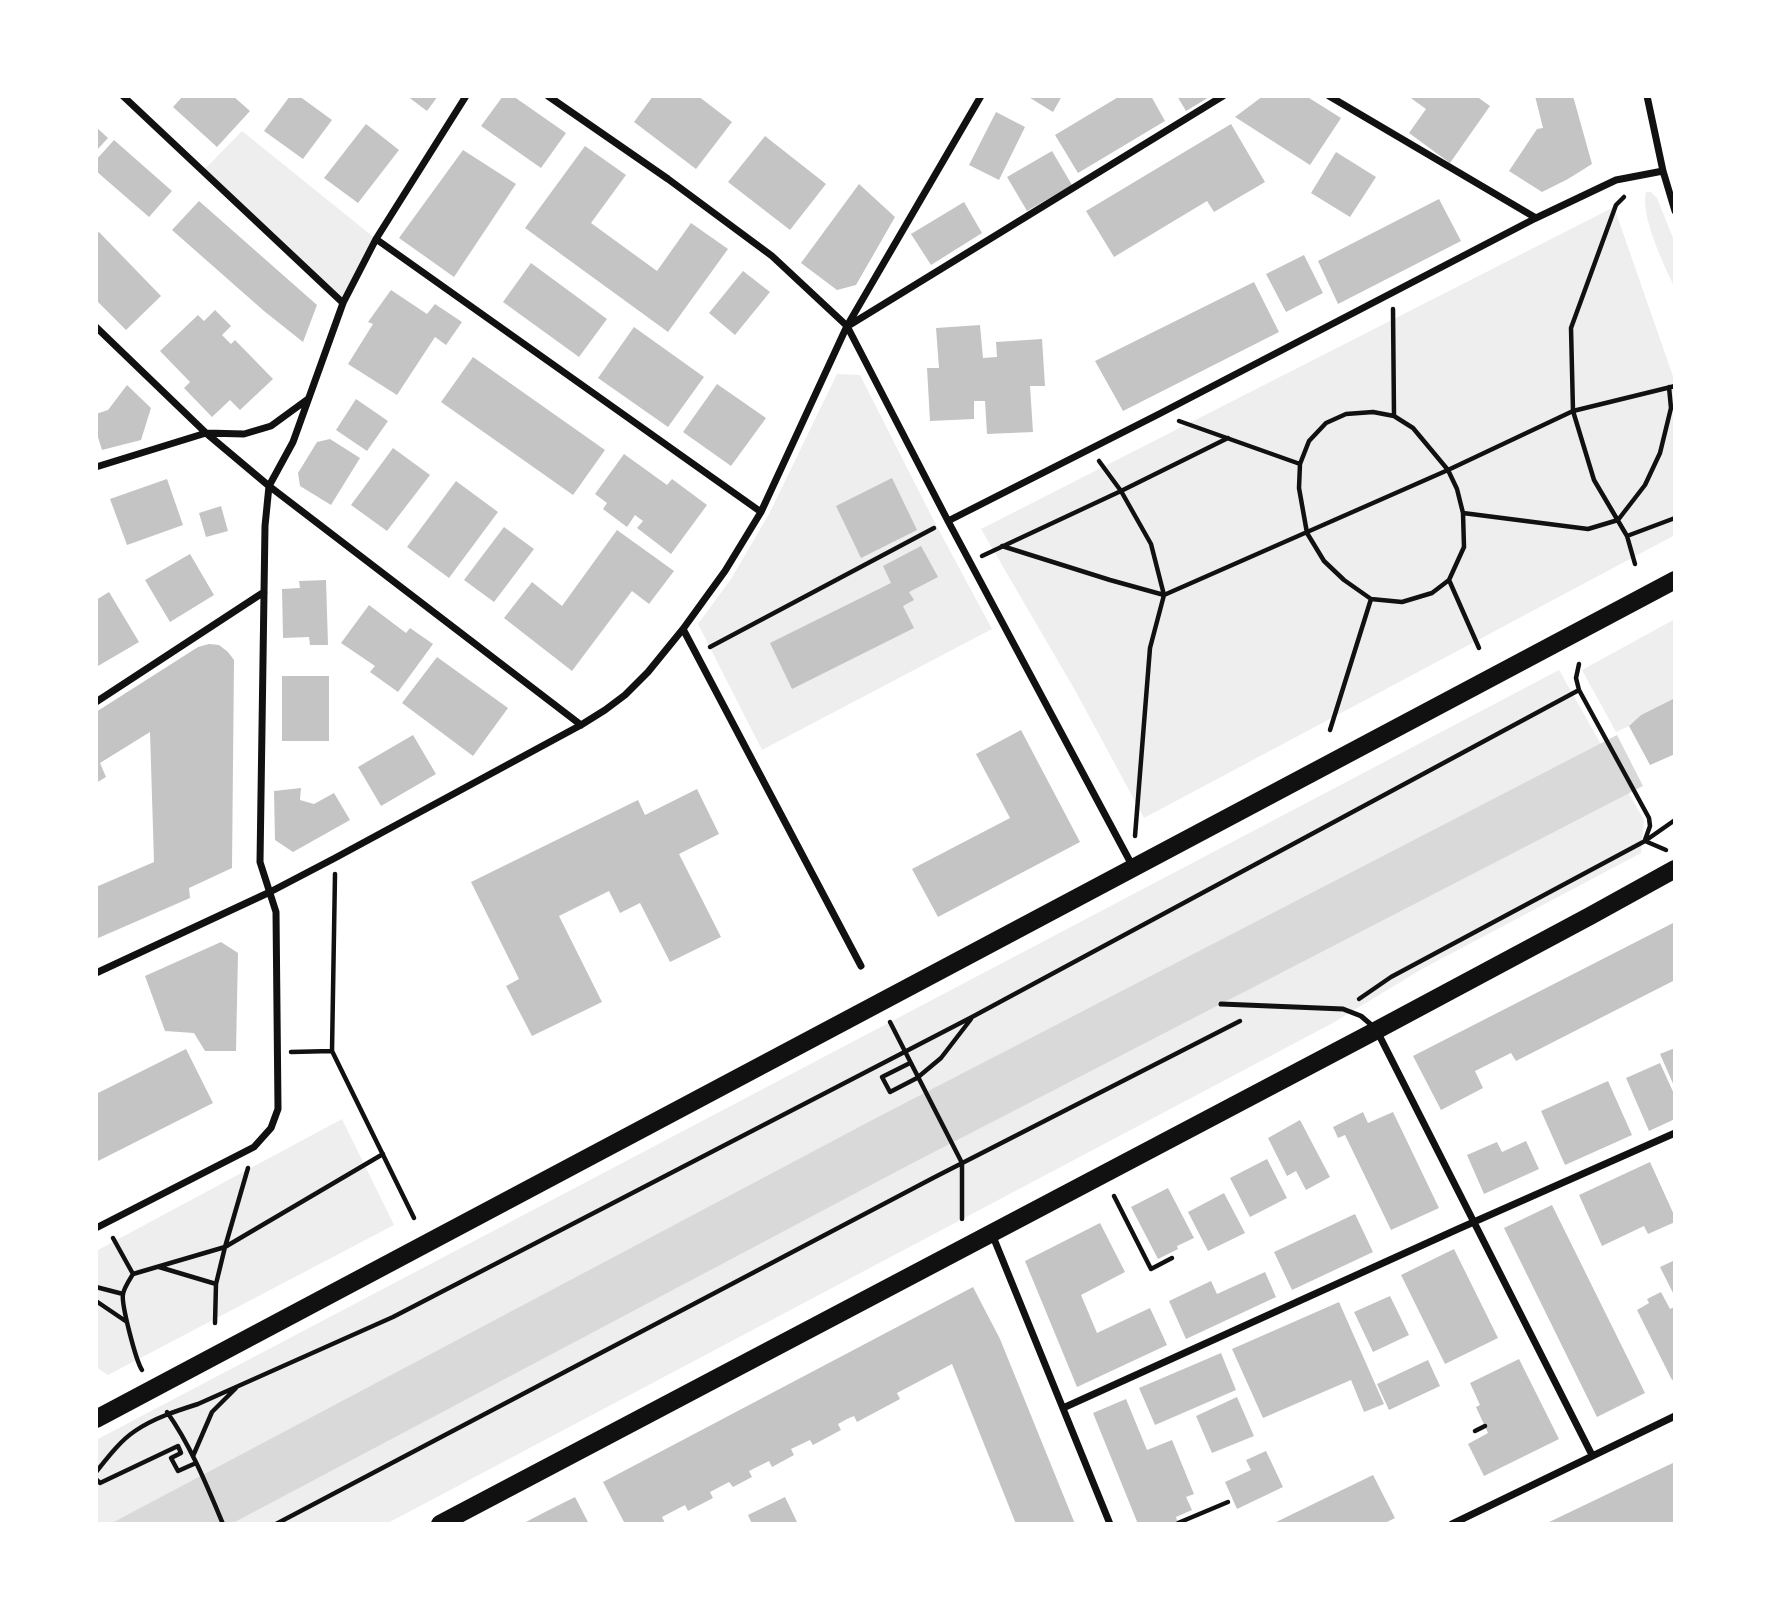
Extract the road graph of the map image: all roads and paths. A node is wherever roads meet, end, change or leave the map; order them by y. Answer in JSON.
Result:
{"nodes":[{"id":1,"x":123,"y":96,"type":"edge"},
{"id":2,"x":466,"y":96,"type":"edge"},
{"id":3,"x":548,"y":96,"type":"edge"},
{"id":4,"x":981,"y":96,"type":"edge"},
{"id":5,"x":1223,"y":96,"type":"edge"},
{"id":6,"x":1329,"y":96,"type":"edge"},
{"id":7,"x":1647,"y":96,"type":"edge"},
{"id":8,"x":1663,"y":171,"type":"junction"},
{"id":9,"x":1624,"y":197,"type":"dead end"},
{"id":10,"x":1675,"y":211,"type":"edge"},
{"id":11,"x":1536,"y":218,"type":"junction"},
{"id":12,"x":376,"y":239,"type":"junction"},
{"id":13,"x":1393,"y":292,"type":"junction"},
{"id":14,"x":343,"y":303,"type":"junction"},
{"id":15,"x":847,"y":326,"type":"junction"},
{"id":16,"x":96,"y":327,"type":"edge"},
{"id":17,"x":1672,"y":387,"type":"edge"},
{"id":18,"x":308,"y":398,"type":"junction"},
{"id":19,"x":1573,"y":411,"type":"junction"},
{"id":20,"x":1159,"y":414,"type":"junction"},
{"id":21,"x":1394,"y":416,"type":"junction"},
{"id":22,"x":206,"y":433,"type":"junction"},
{"id":23,"x":1228,"y":438,"type":"junction"},
{"id":24,"x":1090,"y":449,"type":"junction"},
{"id":25,"x":1300,"y":464,"type":"junction"},
{"id":26,"x":96,"y":467,"type":"edge"},
{"id":27,"x":1448,"y":470,"type":"junction"},
{"id":28,"x":269,"y":486,"type":"junction"},
{"id":29,"x":1121,"y":491,"type":"junction"},
{"id":30,"x":761,"y":512,"type":"junction"},
{"id":31,"x":1463,"y":513,"type":"junction"},
{"id":32,"x":1675,"y":518,"type":"edge"},
{"id":33,"x":1618,"y":520,"type":"junction"},
{"id":34,"x":948,"y":521,"type":"junction"},
{"id":35,"x":1307,"y":533,"type":"junction"},
{"id":36,"x":1627,"y":536,"type":"junction"},
{"id":37,"x":1002,"y":546,"type":"junction"},
{"id":38,"x":970,"y":562,"type":"junction"},
{"id":39,"x":1635,"y":564,"type":"dead end"},
{"id":40,"x":1449,"y":580,"type":"junction"},
{"id":41,"x":1675,"y":580,"type":"edge"},
{"id":42,"x":264,"y":592,"type":"junction"},
{"id":43,"x":1164,"y":595,"type":"junction"},
{"id":44,"x":1371,"y":599,"type":"junction"},
{"id":45,"x":683,"y":629,"type":"junction"},
{"id":46,"x":727,"y":638,"type":"dead end"},
{"id":47,"x":1479,"y":648,"type":"dead end"},
{"id":48,"x":1579,"y":664,"type":"dead end"},
{"id":49,"x":1579,"y":690,"type":"junction"},
{"id":50,"x":96,"y":702,"type":"edge"},
{"id":51,"x":581,"y":725,"type":"junction"},
{"id":52,"x":1330,"y":730,"type":"dead end"},
{"id":53,"x":1675,"y":820,"type":"edge"},
{"id":54,"x":1135,"y":837,"type":"dead end"},
{"id":55,"x":1645,"y":841,"type":"junction"},
{"id":56,"x":1675,"y":853,"type":"edge"},
{"id":57,"x":335,"y":858,"type":"junction"},
{"id":58,"x":1134,"y":869,"type":"junction"},
{"id":59,"x":1675,"y":869,"type":"edge"},
{"id":60,"x":270,"y":892,"type":"junction"},
{"id":61,"x":861,"y":966,"type":"dead end"},
{"id":62,"x":96,"y":973,"type":"edge"},
{"id":63,"x":1221,"y":1004,"type":"dead end"},
{"id":64,"x":1343,"y":1009,"type":"junction"},
{"id":65,"x":972,"y":1017,"type":"junction"},
{"id":66,"x":1241,"y":1020,"type":"dead end"},
{"id":67,"x":890,"y":1022,"type":"dead end"},
{"id":68,"x":1377,"y":1030,"type":"junction"},
{"id":69,"x":332,"y":1051,"type":"junction"},
{"id":70,"x":904,"y":1051,"type":"junction"},
{"id":71,"x":278,"y":1053,"type":"junction"},
{"id":72,"x":910,"y":1063,"type":"junction"},
{"id":73,"x":917,"y":1078,"type":"junction"},
{"id":74,"x":1675,"y":1133,"type":"edge"},
{"id":75,"x":254,"y":1147,"type":"junction"},
{"id":76,"x":383,"y":1154,"type":"junction"},
{"id":77,"x":962,"y":1163,"type":"junction"},
{"id":78,"x":1114,"y":1196,"type":"dead end"},
{"id":79,"x":414,"y":1218,"type":"dead end"},
{"id":80,"x":962,"y":1219,"type":"dead end"},
{"id":81,"x":1474,"y":1222,"type":"junction"},
{"id":82,"x":105,"y":1223,"type":"junction"},
{"id":83,"x":96,"y":1228,"type":"edge"},
{"id":84,"x":992,"y":1234,"type":"junction"},
{"id":85,"x":225,"y":1247,"type":"junction"},
{"id":86,"x":1172,"y":1258,"type":"dead end"},
{"id":87,"x":159,"y":1267,"type":"junction"},
{"id":88,"x":133,"y":1274,"type":"junction"},
{"id":89,"x":216,"y":1284,"type":"junction"},
{"id":90,"x":96,"y":1287,"type":"edge"},
{"id":91,"x":123,"y":1294,"type":"junction"},
{"id":92,"x":96,"y":1301,"type":"edge"},
{"id":93,"x":128,"y":1322,"type":"junction"},
{"id":94,"x":215,"y":1323,"type":"dead end"},
{"id":95,"x":138,"y":1364,"type":"dead end"},
{"id":96,"x":239,"y":1385,"type":"junction"},
{"id":97,"x":162,"y":1405,"type":"dead end"},
{"id":98,"x":1063,"y":1408,"type":"junction"},
{"id":99,"x":168,"y":1413,"type":"junction"},
{"id":100,"x":1675,"y":1416,"type":"edge"},
{"id":101,"x":96,"y":1419,"type":"edge"},
{"id":102,"x":1485,"y":1426,"type":"dead end"},
{"id":103,"x":1475,"y":1431,"type":"dead end"},
{"id":104,"x":1592,"y":1455,"type":"junction"},
{"id":105,"x":193,"y":1457,"type":"junction"},
{"id":106,"x":197,"y":1466,"type":"junction"},
{"id":107,"x":96,"y":1472,"type":"edge"},
{"id":108,"x":96,"y":1479,"type":"edge"},
{"id":109,"x":1228,"y":1502,"type":"dead end"},
{"id":110,"x":1178,"y":1523,"type":"edge"},
{"id":111,"x":223,"y":1524,"type":"edge"},
{"id":112,"x":276,"y":1524,"type":"edge"},
{"id":113,"x":440,"y":1524,"type":"edge"},
{"id":114,"x":1110,"y":1524,"type":"edge"},
{"id":115,"x":1452,"y":1524,"type":"edge"}],
"edges":[{"from":1,"to":14,"type":"street"},
{"from":2,"to":12,"type":"street"},
{"from":3,"to":15,"type":"street"},
{"from":4,"to":15,"type":"street"},
{"from":5,"to":15,"type":"street"},
{"from":6,"to":11,"type":"street"},
{"from":7,"to":8,"type":"street"},
{"from":8,"to":10,"type":"street"},
{"from":8,"to":11,"type":"street"},
{"from":9,"to":19,"type":"path"},
{"from":11,"to":13,"type":"street"},
{"from":12,"to":14,"type":"street"},
{"from":12,"to":30,"type":"street"},
{"from":13,"to":20,"type":"street"},
{"from":13,"to":21,"type":"path"},
{"from":14,"to":18,"type":"street"},
{"from":15,"to":30,"type":"street"},
{"from":15,"to":34,"type":"street"},
{"from":16,"to":22,"type":"street"},
{"from":17,"to":19,"type":"path"},
{"from":17,"to":33,"type":"path"},
{"from":18,"to":22,"type":"street"},
{"from":18,"to":28,"type":"street"},
{"from":19,"to":27,"type":"path"},
{"from":19,"to":33,"type":"path"},
{"from":20,"to":23,"type":"path"},
{"from":20,"to":24,"type":"street"},
{"from":21,"to":25,"type":"path"},
{"from":21,"to":27,"type":"path"},
{"from":22,"to":26,"type":"street"},
{"from":22,"to":28,"type":"street"},
{"from":23,"to":25,"type":"path"},
{"from":23,"to":29,"type":"path"},
{"from":24,"to":29,"type":"path"},
{"from":24,"to":34,"type":"street"},
{"from":25,"to":35,"type":"path"},
{"from":27,"to":31,"type":"path"},
{"from":27,"to":35,"type":"path"},
{"from":28,"to":42,"type":"street"},
{"from":28,"to":51,"type":"street"},
{"from":29,"to":37,"type":"path"},
{"from":29,"to":43,"type":"path"},
{"from":30,"to":45,"type":"street"},
{"from":31,"to":33,"type":"path"},
{"from":31,"to":40,"type":"path"},
{"from":32,"to":36,"type":"path"},
{"from":33,"to":36,"type":"path"},
{"from":34,"to":38,"type":"street"},
{"from":34,"to":46,"type":"path"},
{"from":35,"to":43,"type":"path"},
{"from":35,"to":44,"type":"path"},
{"from":36,"to":39,"type":"path"},
{"from":37,"to":38,"type":"path"},
{"from":37,"to":43,"type":"path"},
{"from":38,"to":58,"type":"street"},
{"from":40,"to":44,"type":"path"},
{"from":40,"to":47,"type":"path"},
{"from":41,"to":58,"type":"main road"},
{"from":42,"to":50,"type":"street"},
{"from":42,"to":60,"type":"street"},
{"from":43,"to":54,"type":"path"},
{"from":44,"to":52,"type":"path"},
{"from":45,"to":51,"type":"street"},
{"from":45,"to":61,"type":"street"},
{"from":48,"to":49,"type":"path"},
{"from":49,"to":55,"type":"path"},
{"from":49,"to":65,"type":"path"},
{"from":51,"to":57,"type":"street"},
{"from":53,"to":55,"type":"path"},
{"from":55,"to":56,"type":"path"},
{"from":55,"to":64,"type":"path"},
{"from":57,"to":60,"type":"street"},
{"from":57,"to":69,"type":"path"},
{"from":58,"to":101,"type":"main road"},
{"from":59,"to":68,"type":"main road"},
{"from":60,"to":62,"type":"street"},
{"from":60,"to":71,"type":"street"},
{"from":63,"to":64,"type":"lane"},
{"from":64,"to":68,"type":"lane"},
{"from":65,"to":70,"type":"path"},
{"from":65,"to":73,"type":"path"},
{"from":66,"to":77,"type":"path"},
{"from":67,"to":70,"type":"path"},
{"from":68,"to":81,"type":"street"},
{"from":68,"to":84,"type":"main road"},
{"from":69,"to":71,"type":"path"},
{"from":69,"to":76,"type":"path"},
{"from":70,"to":72,"type":"path"},
{"from":70,"to":96,"type":"path"},
{"from":71,"to":75,"type":"street"},
{"from":72,"to":73,"type":"path"},
{"from":72,"to":73,"type":"path"},
{"from":73,"to":77,"type":"path"},
{"from":74,"to":81,"type":"street"},
{"from":75,"to":82,"type":"street"},
{"from":75,"to":85,"type":"path"},
{"from":76,"to":79,"type":"path"},
{"from":76,"to":85,"type":"path"},
{"from":77,"to":80,"type":"path"},
{"from":77,"to":112,"type":"path"},
{"from":78,"to":86,"type":"path"},
{"from":81,"to":98,"type":"street"},
{"from":81,"to":104,"type":"street"},
{"from":82,"to":83,"type":"street"},
{"from":82,"to":88,"type":"path"},
{"from":84,"to":98,"type":"street"},
{"from":84,"to":113,"type":"main road"},
{"from":85,"to":87,"type":"path"},
{"from":85,"to":89,"type":"path"},
{"from":87,"to":88,"type":"path"},
{"from":87,"to":89,"type":"path"},
{"from":88,"to":91,"type":"path"},
{"from":89,"to":94,"type":"path"},
{"from":90,"to":91,"type":"path"},
{"from":91,"to":93,"type":"path"},
{"from":92,"to":93,"type":"path"},
{"from":93,"to":95,"type":"path"},
{"from":96,"to":99,"type":"path"},
{"from":96,"to":105,"type":"path"},
{"from":97,"to":99,"type":"path"},
{"from":98,"to":114,"type":"street"},
{"from":99,"to":105,"type":"path"},
{"from":99,"to":107,"type":"path"},
{"from":100,"to":104,"type":"street"},
{"from":102,"to":103,"type":"path"},
{"from":104,"to":115,"type":"street"},
{"from":105,"to":106,"type":"path"},
{"from":106,"to":108,"type":"path"},
{"from":106,"to":111,"type":"path"},
{"from":109,"to":110,"type":"path"}]}
